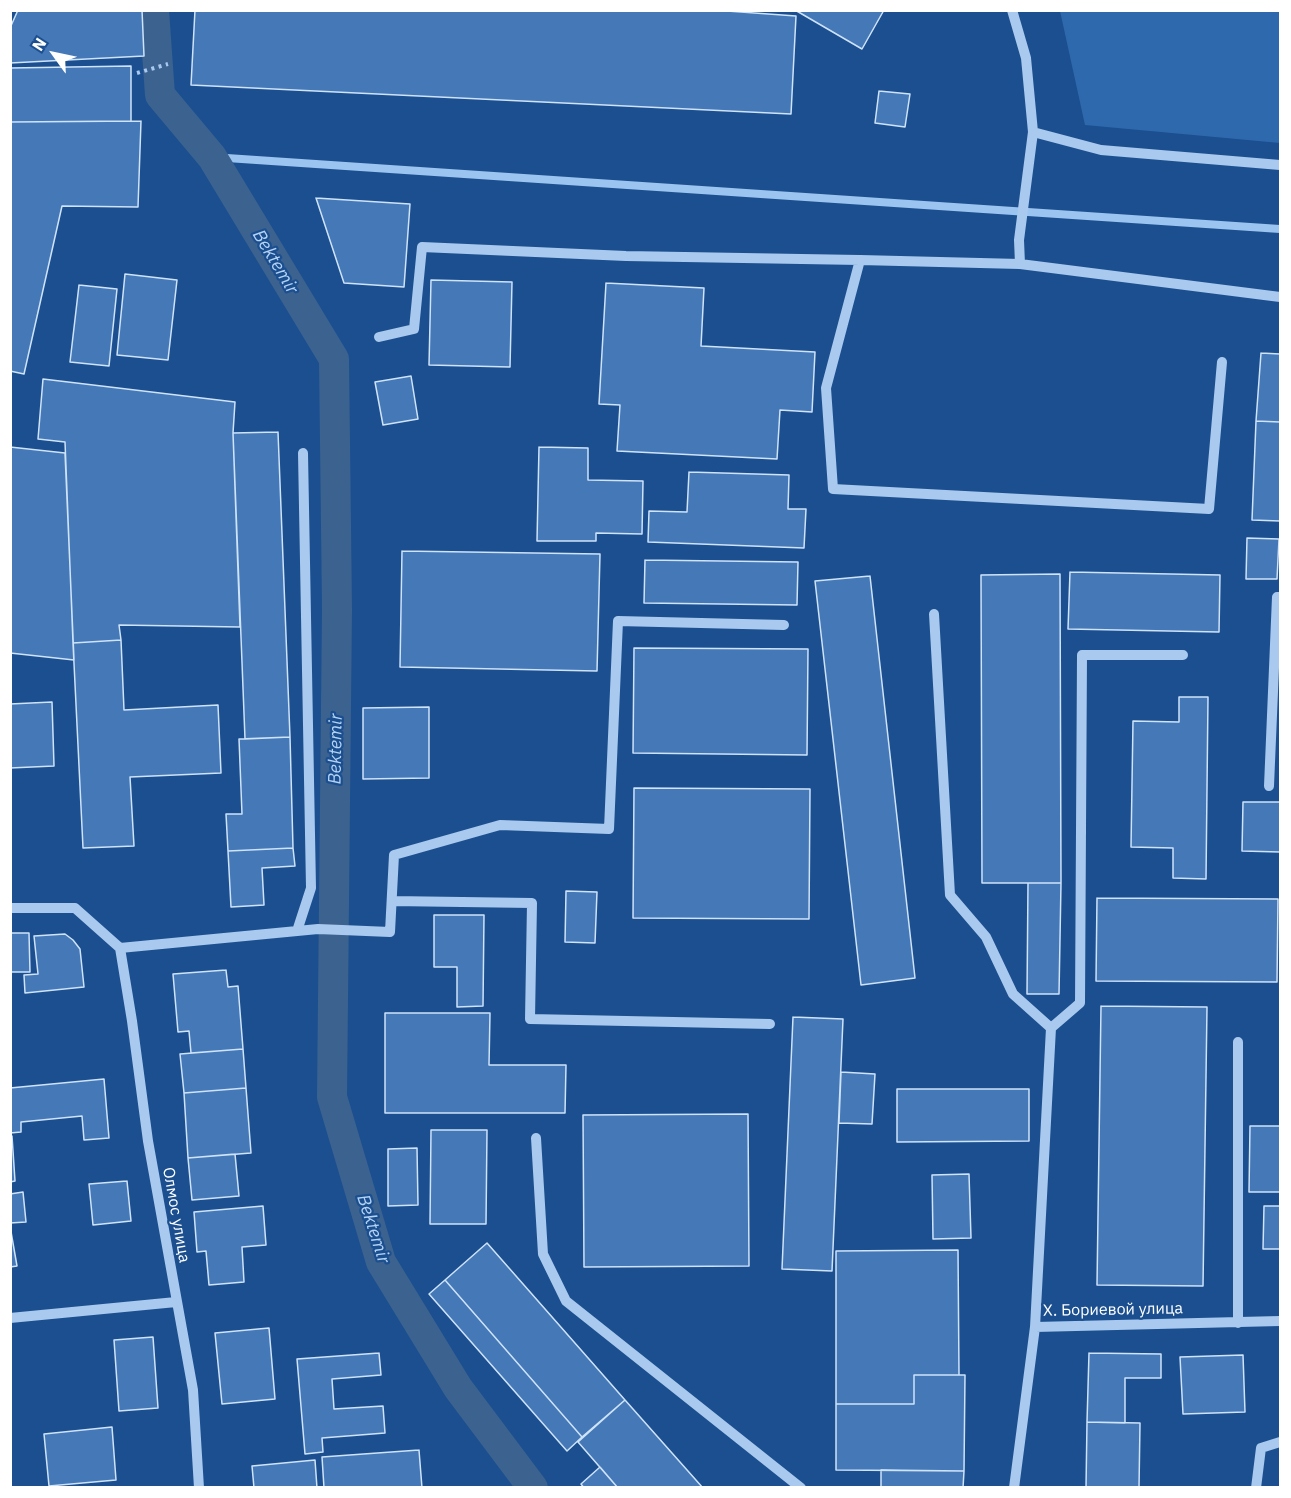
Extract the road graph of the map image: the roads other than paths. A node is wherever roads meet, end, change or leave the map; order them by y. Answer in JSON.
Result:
{"nodes":[{"id":1,"x":1012,"y":10,"type":"edge"},
{"id":2,"x":1033,"y":132,"type":"junction"},
{"id":3,"x":1281,"y":165,"type":"edge"},
{"id":4,"x":860,"y":260,"type":"junction"},
{"id":5,"x":1020,"y":264,"type":"junction"},
{"id":6,"x":1281,"y":297,"type":"edge"},
{"id":7,"x":379,"y":337,"type":"dead end"},
{"id":8,"x":1222,"y":363,"type":"dead end"},
{"id":9,"x":303,"y":453,"type":"dead end"},
{"id":10,"x":1281,"y":597,"type":"edge"},
{"id":11,"x":934,"y":614,"type":"dead end"},
{"id":12,"x":784,"y":625,"type":"dead end"},
{"id":13,"x":1183,"y":655,"type":"dead end"},
{"id":14,"x":1276,"y":720,"type":"edge"},
{"id":15,"x":1269,"y":786,"type":"dead end"},
{"id":16,"x":392,"y":901,"type":"junction"},
{"id":17,"x":10,"y":908,"type":"edge"},
{"id":18,"x":297,"y":931,"type":"junction"},
{"id":19,"x":120,"y":948,"type":"junction"},
{"id":20,"x":770,"y":1024,"type":"dead end"},
{"id":21,"x":1051,"y":1028,"type":"junction"},
{"id":22,"x":1239,"y":1042,"type":"dead end"},
{"id":23,"x":536,"y":1138,"type":"dead end"},
{"id":24,"x":176,"y":1302,"type":"junction"},
{"id":25,"x":10,"y":1318,"type":"edge"},
{"id":26,"x":1281,"y":1321,"type":"edge"},
{"id":27,"x":1238,"y":1323,"type":"junction"},
{"id":28,"x":1035,"y":1327,"type":"junction"},
{"id":29,"x":1281,"y":1443,"type":"edge"},
{"id":30,"x":199,"y":1488,"type":"edge"},
{"id":31,"x":801,"y":1488,"type":"edge"},
{"id":32,"x":1014,"y":1488,"type":"edge"},
{"id":33,"x":1256,"y":1488,"type":"edge"}],
"edges":[{"from":1,"to":2,"type":"street"},
{"from":2,"to":3,"type":"street"},
{"from":2,"to":5,"type":"street"},
{"from":4,"to":5,"type":"street"},
{"from":4,"to":7,"type":"street"},
{"from":4,"to":8,"type":"street"},
{"from":5,"to":6,"type":"street"},
{"from":9,"to":18,"type":"street"},
{"from":10,"to":14,"type":"street"},
{"from":11,"to":21,"type":"street"},
{"from":12,"to":16,"type":"street"},
{"from":13,"to":21,"type":"street"},
{"from":14,"to":15,"type":"street"},
{"from":16,"to":18,"type":"street"},
{"from":16,"to":20,"type":"street"},
{"from":17,"to":19,"type":"street"},
{"from":18,"to":19,"type":"street"},
{"from":19,"to":24,"type":"street","name":"Олмос улица"},
{"from":21,"to":28,"type":"street"},
{"from":22,"to":27,"type":"street"},
{"from":23,"to":31,"type":"street"},
{"from":24,"to":25,"type":"street"},
{"from":24,"to":30,"type":"street","name":"Олмос улица"},
{"from":26,"to":27,"type":"street","name":"Х. Бориевой улица"},
{"from":27,"to":28,"type":"street","name":"Х. Бориевой улица"},
{"from":28,"to":32,"type":"street","name":"Х. Бориевой улица"},
{"from":29,"to":33,"type":"street"}]}
